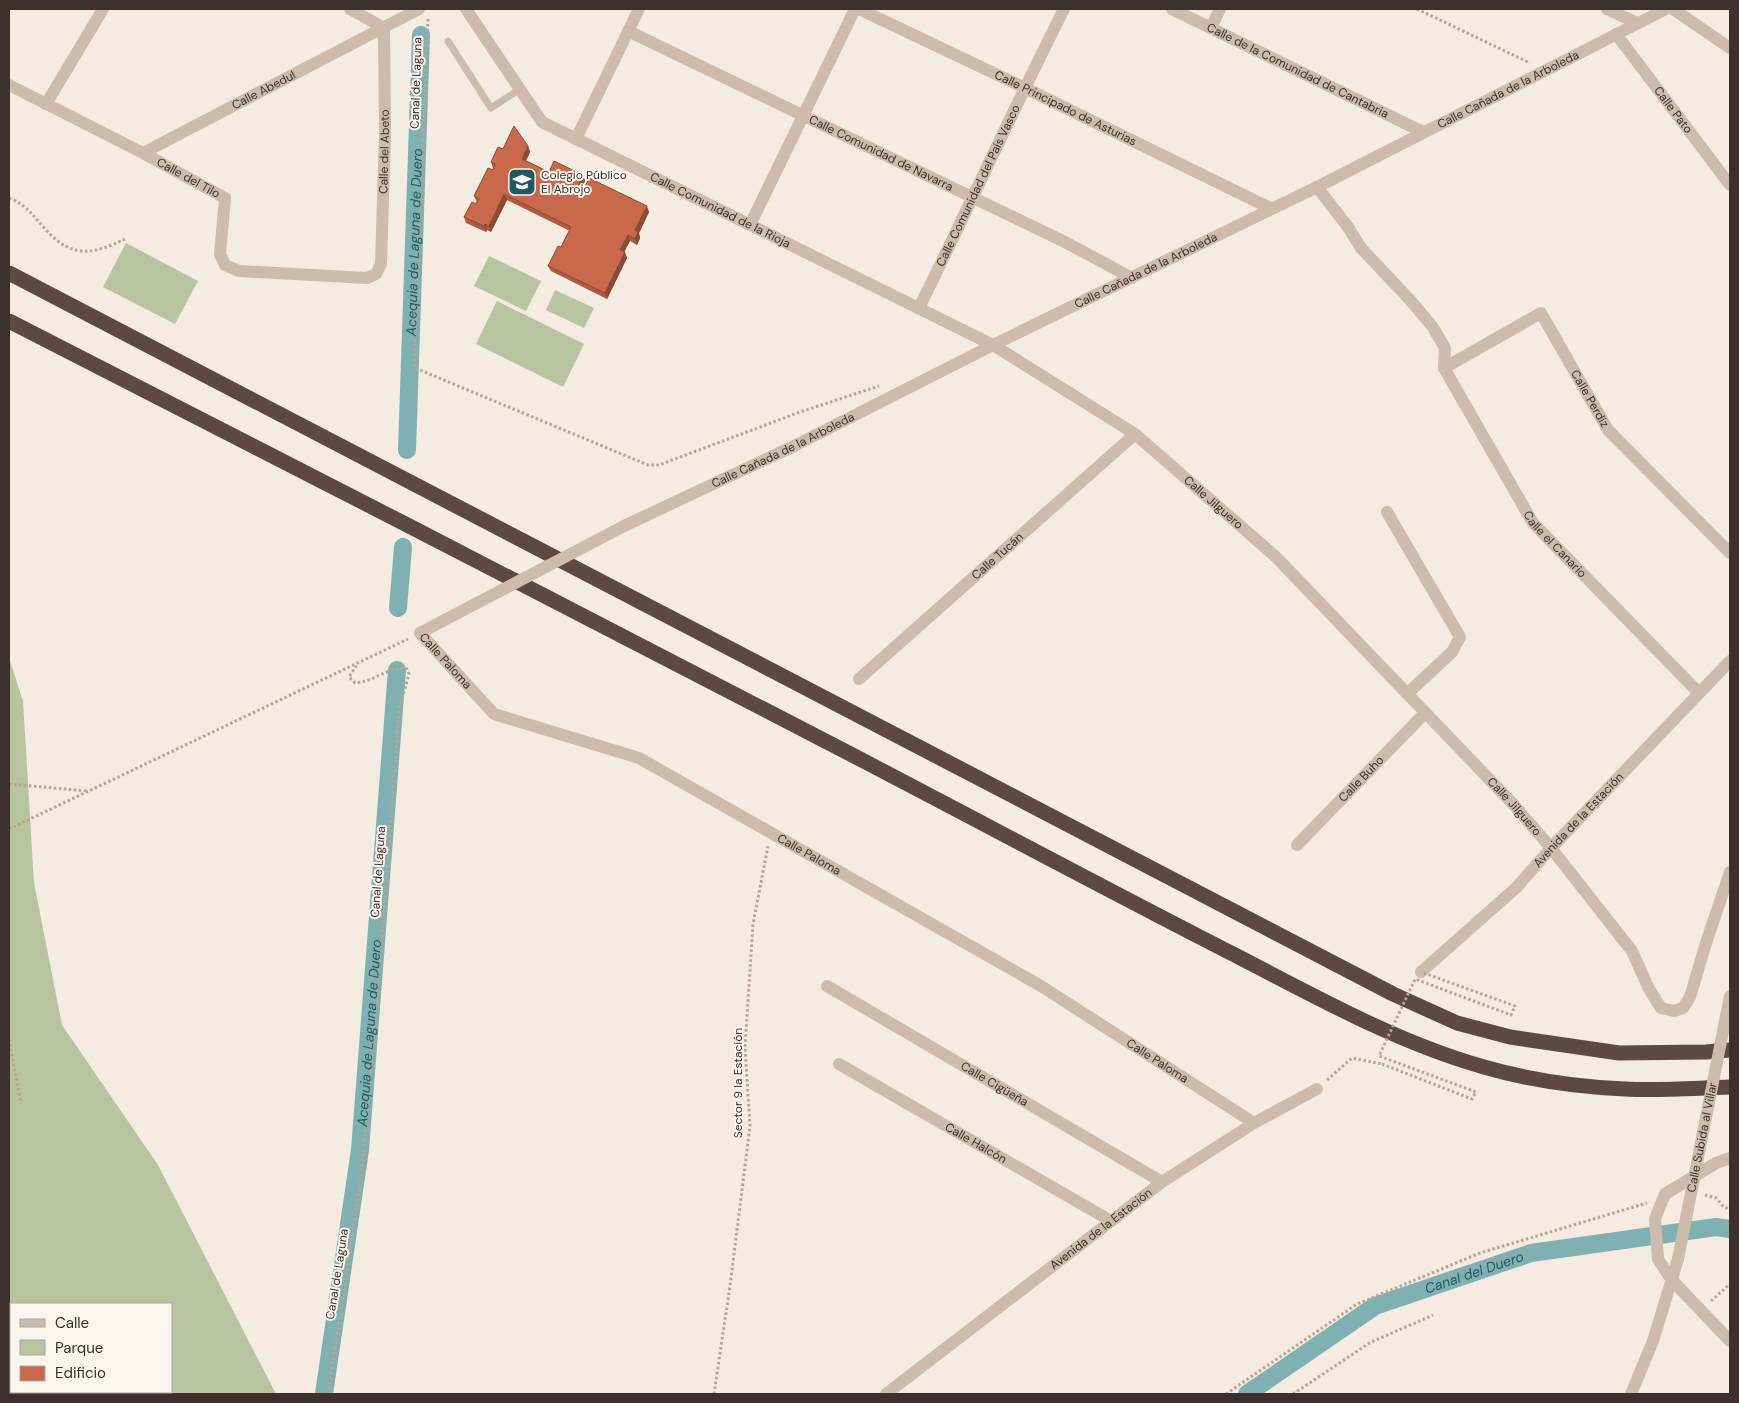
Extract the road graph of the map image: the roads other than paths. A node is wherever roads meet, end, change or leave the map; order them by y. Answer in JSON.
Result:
{"nodes":[{"id":1,"x":103,"y":9,"type":"edge"},
{"id":2,"x":350,"y":9,"type":"edge"},
{"id":3,"x":419,"y":9,"type":"edge"},
{"id":4,"x":466,"y":9,"type":"edge"},
{"id":5,"x":639,"y":9,"type":"edge"},
{"id":6,"x":855,"y":9,"type":"edge"},
{"id":7,"x":859,"y":9,"type":"edge"},
{"id":8,"x":1064,"y":9,"type":"edge"},
{"id":9,"x":1172,"y":9,"type":"edge"},
{"id":10,"x":1220,"y":9,"type":"edge"},
{"id":11,"x":1607,"y":9,"type":"edge"},
{"id":12,"x":1666,"y":9,"type":"edge"},
{"id":13,"x":1673,"y":9,"type":"edge"},
{"id":14,"x":1637,"y":23,"type":"junction"},
{"id":15,"x":384,"y":28,"type":"junction"},
{"id":16,"x":1211,"y":28,"type":"junction"},
{"id":17,"x":628,"y":31,"type":"junction"},
{"id":18,"x":1616,"y":34,"type":"junction"},
{"id":19,"x":448,"y":42,"type":"dead end"},
{"id":20,"x":1730,"y":48,"type":"edge"},
{"id":21,"x":9,"y":85,"type":"edge"},
{"id":22,"x":1024,"y":88,"type":"junction"},
{"id":23,"x":520,"y":89,"type":"junction"},
{"id":24,"x":46,"y":104,"type":"junction"},
{"id":25,"x":803,"y":116,"type":"junction"},
{"id":26,"x":1423,"y":132,"type":"junction"},
{"id":27,"x":576,"y":140,"type":"junction"},
{"id":28,"x":143,"y":154,"type":"junction"},
{"id":29,"x":1730,"y":185,"type":"edge"},
{"id":30,"x":1317,"y":186,"type":"junction"},
{"id":31,"x":974,"y":198,"type":"junction"},
{"id":32,"x":1270,"y":208,"type":"junction"},
{"id":33,"x":750,"y":225,"type":"junction"},
{"id":34,"x":9,"y":273,"type":"edge"},
{"id":35,"x":376,"y":274,"type":"joint"},
{"id":36,"x":1132,"y":278,"type":"junction"},
{"id":37,"x":919,"y":308,"type":"junction"},
{"id":38,"x":9,"y":321,"type":"edge"},
{"id":39,"x":993,"y":345,"type":"junction"},
{"id":40,"x":1444,"y":368,"type":"junction"},
{"id":41,"x":1135,"y":434,"type":"junction"},
{"id":42,"x":1386,"y":512,"type":"dead end"},
{"id":43,"x":1730,"y":553,"type":"edge"},
{"id":44,"x":475,"y":604,"type":"joint"},
{"id":45,"x":1730,"y":661,"type":"edge"},
{"id":46,"x":859,"y":679,"type":"dead end"},
{"id":47,"x":1699,"y":693,"type":"junction"},
{"id":48,"x":1407,"y":694,"type":"junction"},
{"id":49,"x":1425,"y":713,"type":"junction"},
{"id":50,"x":1297,"y":845,"type":"dead end"},
{"id":51,"x":1551,"y":848,"type":"junction"},
{"id":52,"x":1730,"y":872,"type":"edge"},
{"id":53,"x":1421,"y":972,"type":"road end"},
{"id":54,"x":827,"y":986,"type":"dead end"},
{"id":55,"x":1730,"y":996,"type":"edge"},
{"id":56,"x":1730,"y":1050,"type":"edge"},
{"id":57,"x":839,"y":1064,"type":"dead end"},
{"id":58,"x":1730,"y":1087,"type":"edge"},
{"id":59,"x":1317,"y":1089,"type":"road end"},
{"id":60,"x":1254,"y":1123,"type":"junction"},
{"id":61,"x":1730,"y":1158,"type":"edge"},
{"id":62,"x":1162,"y":1182,"type":"junction"},
{"id":63,"x":1111,"y":1221,"type":"junction"},
{"id":64,"x":1671,"y":1279,"type":"junction"},
{"id":65,"x":1730,"y":1341,"type":"edge"},
{"id":66,"x":892,"y":1392,"type":"edge"},
{"id":67,"x":1631,"y":1394,"type":"edge"}],
"edges":[{"from":1,"to":24,"type":"street"},
{"from":2,"to":15,"type":"street"},
{"from":3,"to":15,"type":"street","name":"Calle Abedul"},
{"from":4,"to":23,"type":"street","name":"Calle Comunidad de la Rioja"},
{"from":5,"to":17,"type":"street"},
{"from":6,"to":25,"type":"street"},
{"from":7,"to":22,"type":"street","name":"Calle Principado de Asturias"},
{"from":8,"to":22,"type":"street","name":"Calle Comunidad del País Vasco"},
{"from":9,"to":16,"type":"street","name":"Calle de la Comunidad de Cantabria"},
{"from":10,"to":16,"type":"street"},
{"from":11,"to":14,"type":"street"},
{"from":12,"to":14,"type":"street","name":"Calle Cañada de la Arboleda"},
{"from":13,"to":20,"type":"street"},
{"from":14,"to":18,"type":"street","name":"Calle Cañada de la Arboleda"},
{"from":15,"to":28,"type":"street","name":"Calle Abedul"},
{"from":15,"to":35,"type":"street","name":"Calle del Abeto"},
{"from":16,"to":26,"type":"street","name":"Calle de la Comunidad de Cantabria"},
{"from":17,"to":25,"type":"street","name":"Calle Comunidad de Navarra"},
{"from":17,"to":27,"type":"street"},
{"from":18,"to":26,"type":"street","name":"Calle Cañada de la Arboleda"},
{"from":18,"to":29,"type":"street","name":"Calle Pato"},
{"from":19,"to":23,"type":"lane"},
{"from":21,"to":24,"type":"street","name":"Calle del Tilo"},
{"from":22,"to":31,"type":"street","name":"Calle Comunidad del País Vasco"},
{"from":22,"to":32,"type":"street","name":"Calle Principado de Asturias"},
{"from":23,"to":27,"type":"street","name":"Calle Comunidad de la Rioja"},
{"from":24,"to":28,"type":"street","name":"Calle del Tilo"},
{"from":25,"to":31,"type":"street","name":"Calle Comunidad de Navarra"},
{"from":25,"to":33,"type":"street"},
{"from":26,"to":30,"type":"street","name":"Calle Cañada de la Arboleda"},
{"from":27,"to":33,"type":"street","name":"Calle Comunidad de la Rioja"},
{"from":28,"to":35,"type":"street","name":"Calle del Tilo"},
{"from":30,"to":32,"type":"street","name":"Calle Cañada de la Arboleda"},
{"from":30,"to":40,"type":"street"},
{"from":31,"to":36,"type":"street","name":"Calle Comunidad de Navarra"},
{"from":31,"to":37,"type":"street","name":"Calle Comunidad del País Vasco"},
{"from":32,"to":36,"type":"street","name":"Calle Cañada de la Arboleda"},
{"from":33,"to":37,"type":"street","name":"Calle Comunidad de la Rioja"},
{"from":34,"to":56,"type":"highway"},
{"from":36,"to":39,"type":"street","name":"Calle Cañada de la Arboleda"},
{"from":37,"to":39,"type":"street","name":"Calle Comunidad de la Rioja"},
{"from":38,"to":58,"type":"highway"},
{"from":39,"to":41,"type":"street","name":"Calle Jilguero"},
{"from":39,"to":44,"type":"street","name":"Calle Cañada de la Arboleda","bridge":true},
{"from":40,"to":43,"type":"street","name":"Calle Perdíz"},
{"from":40,"to":47,"type":"street","name":"Calle el Canario"},
{"from":41,"to":46,"type":"street","name":"Calle Tucán"},
{"from":41,"to":48,"type":"street","name":"Calle Jilguero"},
{"from":42,"to":48,"type":"street"},
{"from":44,"to":60,"type":"street","name":"Calle Paloma"},
{"from":45,"to":47,"type":"street","name":"Avenida de la Estación"},
{"from":47,"to":51,"type":"street","name":"Avenida de la Estación"},
{"from":48,"to":49,"type":"street","name":"Calle Jilguero"},
{"from":49,"to":50,"type":"street","name":"Calle Buho"},
{"from":49,"to":51,"type":"street","name":"Calle Jilguero"},
{"from":51,"to":52,"type":"street","name":"Calle Jilguero"},
{"from":51,"to":53,"type":"street","name":"Avenida de la Estación"},
{"from":54,"to":62,"type":"street","name":"Calle Cigüeña"},
{"from":55,"to":64,"type":"street","name":"Calle Subida al Villar","bridge":true},
{"from":57,"to":63,"type":"street","name":"Calle Halcón"},
{"from":59,"to":60,"type":"street","name":"Avenida de la Estación"},
{"from":60,"to":62,"type":"street","name":"Avenida de la Estación"},
{"from":61,"to":64,"type":"street"},
{"from":62,"to":63,"type":"street","name":"Avenida de la Estación"},
{"from":63,"to":66,"type":"street","name":"Avenida de la Estación"},
{"from":64,"to":65,"type":"street"},
{"from":64,"to":67,"type":"street","name":"Calle Subida al Villar"}]}
